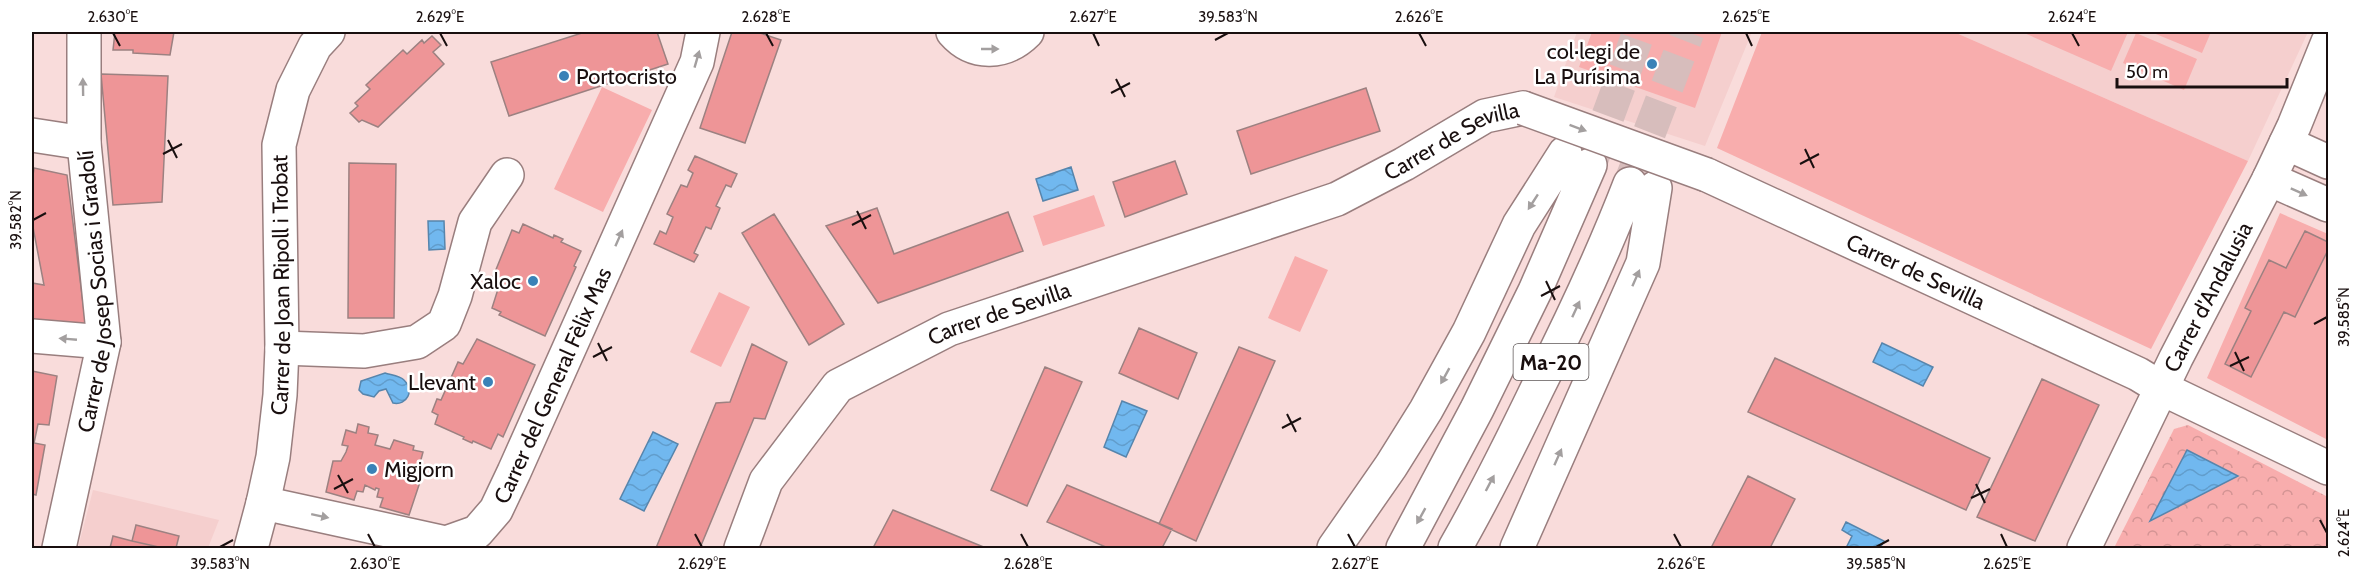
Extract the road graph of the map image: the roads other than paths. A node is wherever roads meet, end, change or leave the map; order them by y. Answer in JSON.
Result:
{"nodes":[{"id":1,"x":84,"y":32,"type":"edge"},
{"id":2,"x":328,"y":32,"type":"edge"},
{"id":3,"x":703,"y":32,"type":"edge"},
{"id":4,"x":953,"y":32,"type":"edge"},
{"id":5,"x":1027,"y":32,"type":"edge"},
{"id":6,"x":2328,"y":42,"type":"edge"},
{"id":7,"x":32,"y":135,"type":"edge"},
{"id":8,"x":84,"y":143,"type":"junction"},
{"id":9,"x":2286,"y":143,"type":"junction"},
{"id":10,"x":2328,"y":162,"type":"edge"},
{"id":11,"x":507,"y":176,"type":"dead end"},
{"id":12,"x":2269,"y":179,"type":"junction"},
{"id":13,"x":2328,"y":205,"type":"edge"},
{"id":14,"x":32,"y":336,"type":"edge"},
{"id":15,"x":104,"y":342,"type":"junction"},
{"id":16,"x":282,"y":348,"type":"junction"},
{"id":17,"x":2161,"y":388,"type":"junction"},
{"id":18,"x":2328,"y":468,"type":"edge"},
{"id":19,"x":263,"y":503,"type":"junction"},
{"id":20,"x":59,"y":549,"type":"edge"},
{"id":21,"x":251,"y":549,"type":"edge"},
{"id":22,"x":741,"y":549,"type":"edge"},
{"id":23,"x":1334,"y":549,"type":"edge"},
{"id":24,"x":1403,"y":549,"type":"edge"},
{"id":25,"x":1455,"y":549,"type":"edge"},
{"id":26,"x":1517,"y":549,"type":"edge"},
{"id":27,"x":2084,"y":549,"type":"edge"}],
"edges":[{"from":8,"to":1,"type":"main road","name":"Carrer de Josep Socias i Gradolí","one_way":true},
{"from":2,"to":16,"type":"main road","name":"Carrer de Joan Ripoll i Trobat"},
{"from":19,"to":3,"type":"main road","name":"Carrer del General Fèlix Mas","one_way":true},
{"from":4,"to":5,"type":"main road","one_way":true},
{"from":6,"to":9,"type":"main road","name":"Carrer d'Andalusia"},
{"from":7,"to":8,"type":"main road"},
{"from":8,"to":15,"type":"main road","name":"Carrer de Josep Socias i Gradolí"},
{"from":9,"to":10,"type":"main road"},
{"from":9,"to":12,"type":"main road","name":"Carrer d'Andalusia"},
{"from":11,"to":16,"type":"main road"},
{"from":12,"to":13,"type":"main road","one_way":true},
{"from":12,"to":17,"type":"main road","name":"Carrer d'Andalusia"},
{"from":15,"to":14,"type":"main road","one_way":true},
{"from":15,"to":20,"type":"main road","name":"Carrer de Josep Socias i Gradolí"},
{"from":16,"to":19,"type":"main road","name":"Carrer de Joan Ripoll i Trobat"},
{"from":17,"to":18,"type":"main road","name":"Carrer de Sevilla"},
{"from":22,"to":17,"type":"main road","name":"Carrer de Sevilla","one_way":true,"bridge":true},
{"from":17,"to":27,"type":"main road","name":"Carrer d'Andalusia"},
{"from":19,"to":21,"type":"main road","name":"Carrer de Joan Ripoll i Trobat"},
{"from":23,"to":24,"type":"main road","number":"Ma-20"},
{"from":25,"to":26,"type":"main road","number":"Ma-20"}]}
